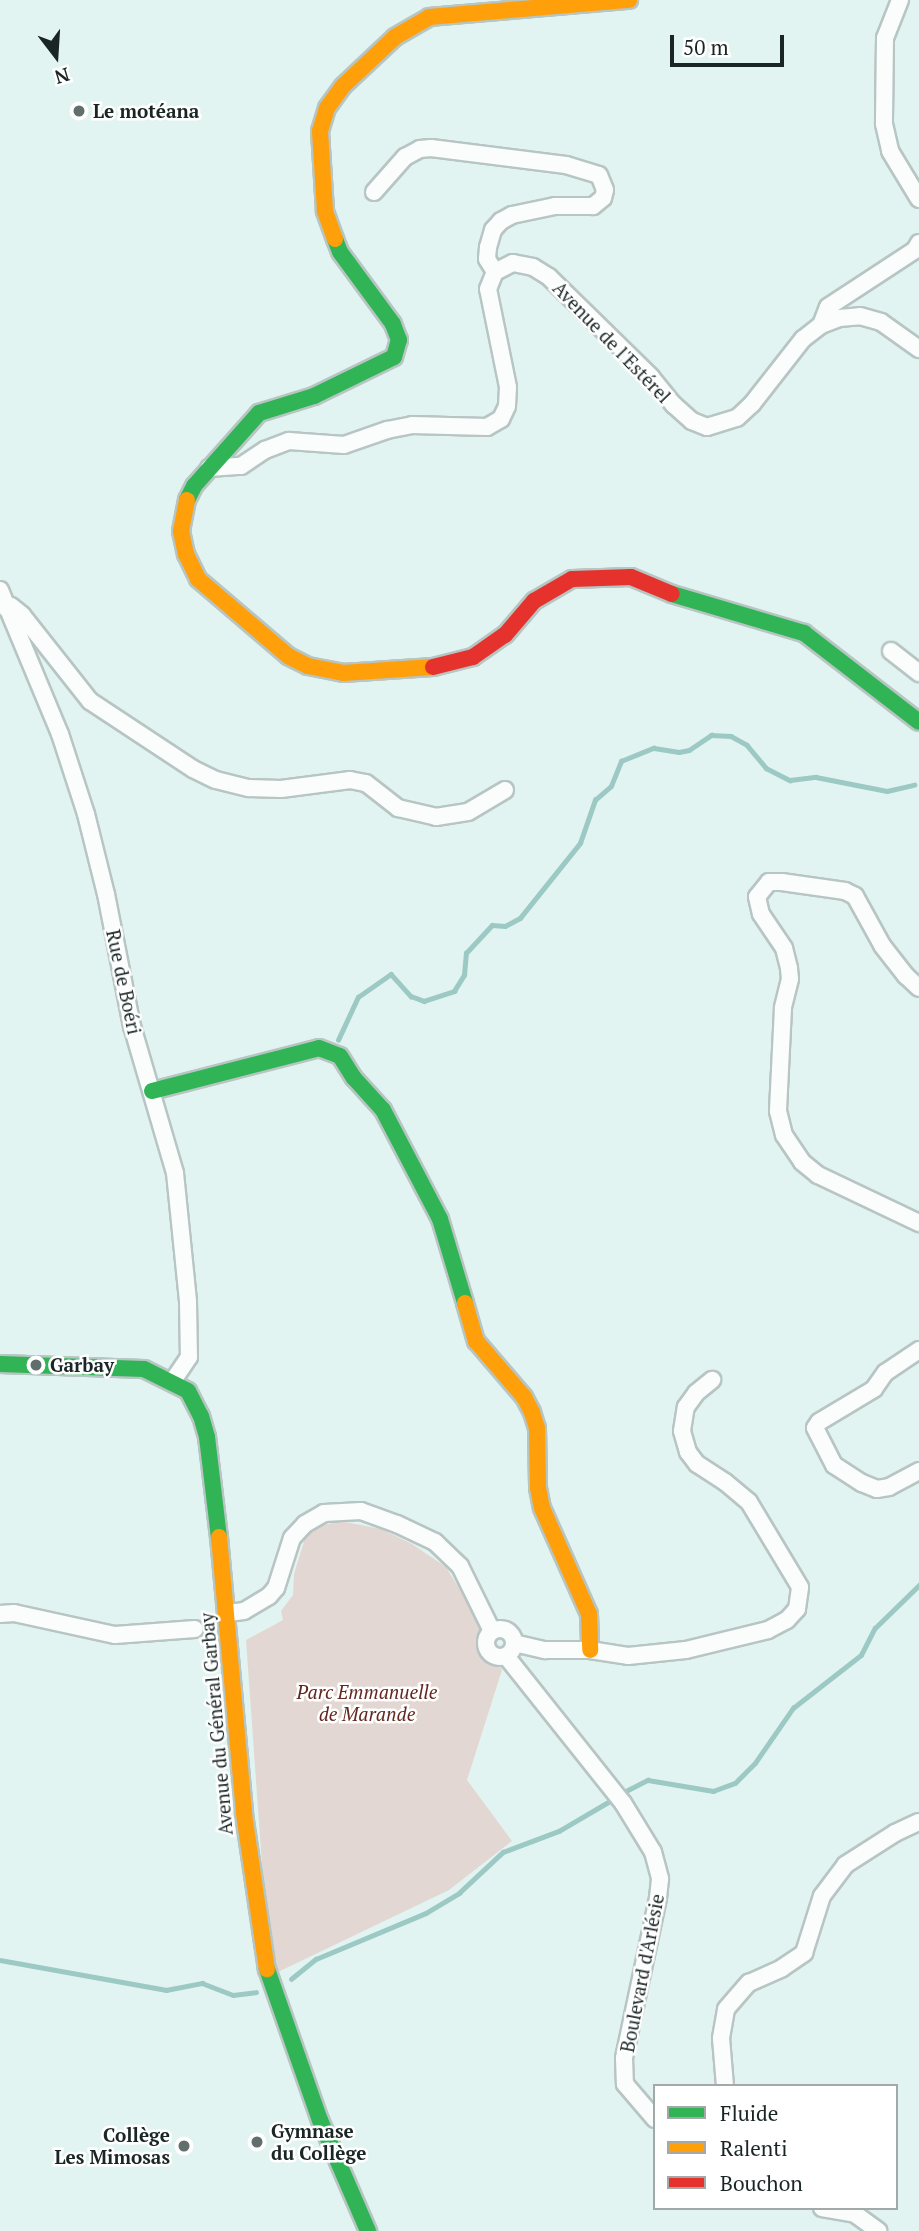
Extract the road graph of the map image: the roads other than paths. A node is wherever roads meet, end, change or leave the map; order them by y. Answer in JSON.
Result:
{"nodes":[{"id":1,"x":629,"y":0,"type":"edge"},
{"id":2,"x":900,"y":0,"type":"edge"},
{"id":3,"x":374,"y":192,"type":"dead end"},
{"id":4,"x":919,"y":199,"type":"edge"},
{"id":5,"x":919,"y":243,"type":"edge"},
{"id":6,"x":495,"y":272,"type":"junction"},
{"id":7,"x":821,"y":325,"type":"junction"},
{"id":8,"x":919,"y":349,"type":"edge"},
{"id":9,"x":209,"y":468,"type":"junction"},
{"id":10,"x":0,"y":590,"type":"edge"},
{"id":11,"x":6,"y":608,"type":"junction"},
{"id":12,"x":891,"y":651,"type":"dead end"},
{"id":13,"x":919,"y":673,"type":"edge"},
{"id":14,"x":919,"y":722,"type":"edge"},
{"id":15,"x":505,"y":790,"type":"dead end"},
{"id":16,"x":919,"y":988,"type":"edge"},
{"id":17,"x":152,"y":1091,"type":"junction"},
{"id":18,"x":919,"y":1223,"type":"edge"},
{"id":19,"x":919,"y":1350,"type":"edge"},
{"id":20,"x":0,"y":1364,"type":"edge"},
{"id":21,"x":712,"y":1380,"type":"dead end"},
{"id":22,"x":173,"y":1381,"type":"junction"},
{"id":23,"x":919,"y":1471,"type":"edge"},
{"id":24,"x":228,"y":1613,"type":"junction"},
{"id":25,"x":0,"y":1614,"type":"edge"},
{"id":26,"x":195,"y":1629,"type":"dead end"},
{"id":27,"x":492,"y":1631,"type":"junction"},
{"id":28,"x":510,"y":1650,"type":"junction"},
{"id":29,"x":590,"y":1650,"type":"junction"},
{"id":30,"x":919,"y":1822,"type":"edge"},
{"id":31,"x":725,"y":2084,"type":"edge"},
{"id":32,"x":653,"y":2117,"type":"edge"},
{"id":33,"x":833,"y":2210,"type":"edge"},
{"id":34,"x":368,"y":2231,"type":"edge"},
{"id":35,"x":878,"y":2231,"type":"edge"}],
"edges":[{"from":1,"to":9,"type":"street"},
{"from":2,"to":4,"type":"street"},
{"from":3,"to":6,"type":"street"},
{"from":5,"to":7,"type":"street"},
{"from":6,"to":7,"type":"street","name":"Avenue de l'Estérel"},
{"from":6,"to":9,"type":"street"},
{"from":7,"to":8,"type":"street","name":"Avenue de l'Estérel"},
{"from":9,"to":14,"type":"street"},
{"from":10,"to":11,"type":"street","name":"Rue de Boéri"},
{"from":11,"to":15,"type":"street"},
{"from":11,"to":17,"type":"street","name":"Rue de Boéri"},
{"from":12,"to":13,"type":"street"},
{"from":16,"to":18,"type":"street"},
{"from":17,"to":22,"type":"street","name":"Rue de Boéri"},
{"from":17,"to":29,"type":"street"},
{"from":19,"to":23,"type":"street"},
{"from":20,"to":22,"type":"street","name":"Avenue du Général Garbay"},
{"from":21,"to":29,"type":"street"},
{"from":22,"to":24,"type":"street","name":"Avenue du Général Garbay"},
{"from":24,"to":27,"type":"street"},
{"from":24,"to":34,"type":"street","name":"Avenue du Général Garbay"},
{"from":25,"to":26,"type":"street"},
{"from":27,"to":28,"type":"street"},
{"from":27,"to":28,"type":"street"},
{"from":28,"to":29,"type":"street"},
{"from":28,"to":32,"type":"street","name":"Boulevard d'Arlésie"},
{"from":30,"to":31,"type":"street"},
{"from":33,"to":35,"type":"street"}]}
